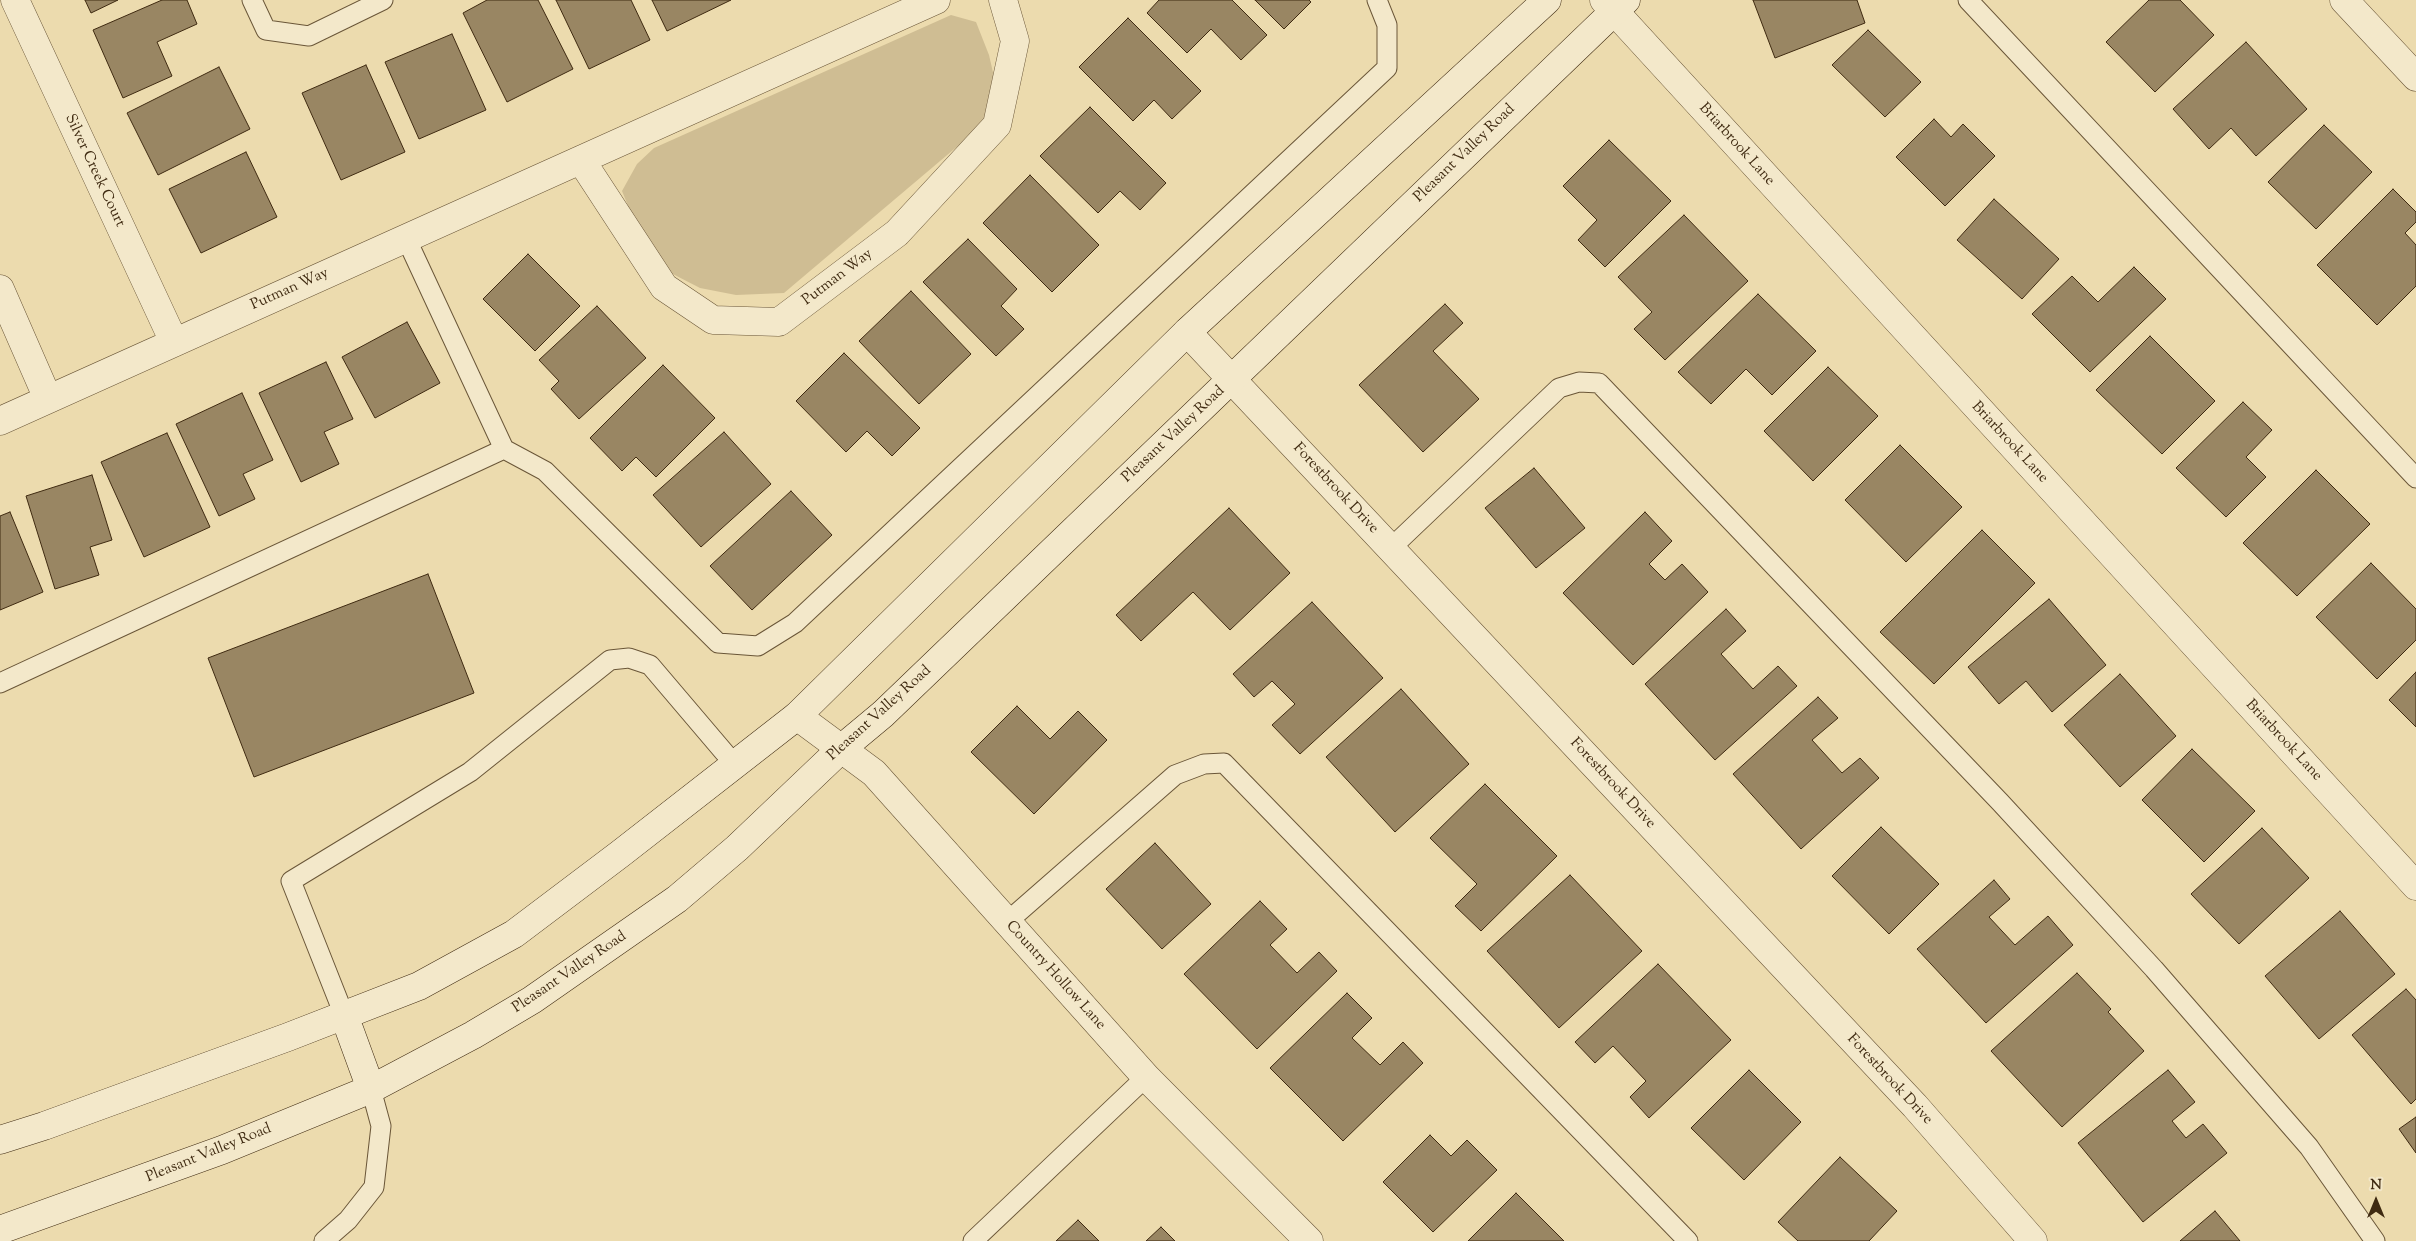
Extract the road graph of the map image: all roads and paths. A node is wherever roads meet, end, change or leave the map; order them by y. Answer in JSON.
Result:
{"nodes":[{"id":1,"x":15,"y":0,"type":"edge"},
{"id":2,"x":252,"y":0,"type":"edge"},
{"id":3,"x":383,"y":0,"type":"edge"},
{"id":4,"x":936,"y":0,"type":"edge"},
{"id":5,"x":1003,"y":0,"type":"edge"},
{"id":6,"x":1377,"y":0,"type":"edge"},
{"id":7,"x":1547,"y":0,"type":"edge"},
{"id":8,"x":1968,"y":0,"type":"edge"},
{"id":9,"x":2344,"y":0,"type":"edge"},
{"id":10,"x":1615,"y":4,"type":"edge"},
{"id":11,"x":2416,"y":77,"type":"edge"},
{"id":12,"x":580,"y":160,"type":"junction"},
{"id":13,"x":406,"y":238,"type":"junction"},
{"id":14,"x":0,"y":288,"type":"edge"},
{"id":15,"x":1187,"y":332,"type":"junction"},
{"id":16,"x":174,"y":342,"type":"junction"},
{"id":17,"x":1232,"y":379,"type":"junction"},
{"id":18,"x":48,"y":399,"type":"junction"},
{"id":19,"x":0,"y":421,"type":"edge"},
{"id":20,"x":504,"y":449,"type":"junction"},
{"id":21,"x":2416,"y":478,"type":"edge"},
{"id":22,"x":1390,"y":548,"type":"junction"},
{"id":23,"x":0,"y":683,"type":"edge"},
{"id":24,"x":797,"y":716,"type":"junction"},
{"id":25,"x":840,"y":749,"type":"junction"},
{"id":26,"x":735,"y":765,"type":"junction"},
{"id":27,"x":2416,"y":886,"type":"edge"},
{"id":28,"x":1007,"y":922,"type":"junction"},
{"id":29,"x":344,"y":1015,"type":"junction"},
{"id":30,"x":1146,"y":1077,"type":"junction"},
{"id":31,"x":371,"y":1089,"type":"junction"},
{"id":32,"x":0,"y":1140,"type":"edge"},
{"id":33,"x":0,"y":1230,"type":"edge"},
{"id":34,"x":2373,"y":1240,"type":"edge"},
{"id":35,"x":324,"y":1241,"type":"edge"},
{"id":36,"x":973,"y":1241,"type":"edge"},
{"id":37,"x":1309,"y":1241,"type":"edge"},
{"id":38,"x":1688,"y":1241,"type":"edge"},
{"id":39,"x":2032,"y":1241,"type":"edge"}],
"edges":[{"from":1,"to":16,"type":"street","name":"Silver Creek Court"},
{"from":2,"to":3,"type":"lane"},
{"from":4,"to":12,"type":"street","name":"Putman Way"},
{"from":5,"to":12,"type":"street","name":"Putman Way"},
{"from":6,"to":20,"type":"lane"},
{"from":7,"to":15,"type":"street"},
{"from":8,"to":21,"type":"lane"},
{"from":9,"to":11,"type":"street"},
{"from":10,"to":17,"type":"street","name":"Pleasant Valley Road"},
{"from":10,"to":27,"type":"street","name":"Briarbrook Lane"},
{"from":12,"to":13,"type":"street","name":"Putman Way"},
{"from":13,"to":16,"type":"street","name":"Putman Way"},
{"from":13,"to":20,"type":"lane"},
{"from":14,"to":18,"type":"street"},
{"from":15,"to":17,"type":"street","name":"Forestbrook Drive"},
{"from":15,"to":24,"type":"street"},
{"from":16,"to":18,"type":"street","name":"Putman Way"},
{"from":17,"to":22,"type":"street","name":"Forestbrook Drive"},
{"from":17,"to":25,"type":"street","name":"Pleasant Valley Road"},
{"from":18,"to":19,"type":"street","name":"Putman Way"},
{"from":20,"to":23,"type":"lane"},
{"from":22,"to":34,"type":"lane"},
{"from":22,"to":39,"type":"street","name":"Forestbrook Drive"},
{"from":24,"to":25,"type":"street","name":"Country Hollow Lane"},
{"from":24,"to":26,"type":"street"},
{"from":25,"to":28,"type":"street","name":"Country Hollow Lane"},
{"from":25,"to":31,"type":"street","name":"Pleasant Valley Road"},
{"from":26,"to":29,"type":"street"},
{"from":26,"to":29,"type":"lane"},
{"from":28,"to":30,"type":"street","name":"Country Hollow Lane"},
{"from":28,"to":38,"type":"lane"},
{"from":29,"to":31,"type":"street"},
{"from":29,"to":32,"type":"street"},
{"from":30,"to":36,"type":"lane"},
{"from":30,"to":37,"type":"street","name":"Country Hollow Lane"},
{"from":31,"to":33,"type":"street","name":"Pleasant Valley Road"},
{"from":31,"to":35,"type":"lane"}]}
